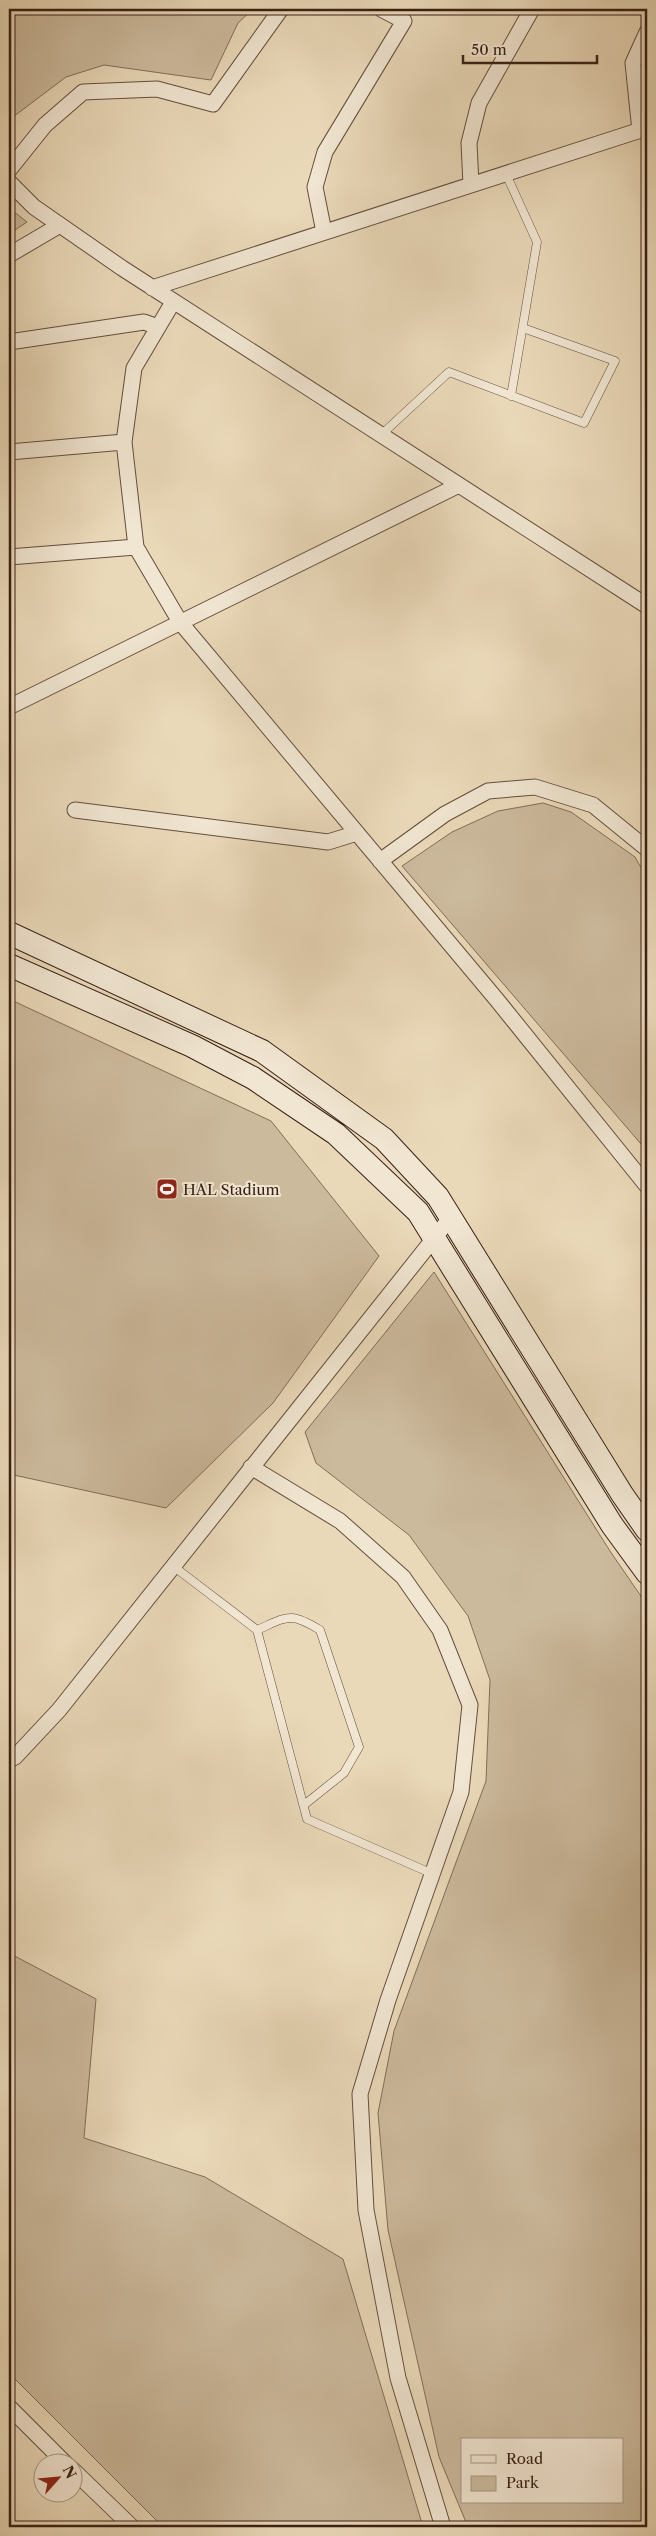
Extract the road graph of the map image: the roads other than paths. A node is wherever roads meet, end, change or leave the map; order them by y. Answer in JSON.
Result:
{"nodes":[{"id":1,"x":281,"y":9,"type":"edge"},
{"id":2,"x":381,"y":9,"type":"edge"},
{"id":3,"x":532,"y":9,"type":"edge"},
{"id":4,"x":647,"y":32,"type":"edge"},
{"id":5,"x":644,"y":130,"type":"edge"},
{"id":6,"x":9,"y":170,"type":"edge"},
{"id":7,"x":506,"y":174,"type":"junction"},
{"id":8,"x":9,"y":182,"type":"edge"},
{"id":9,"x":471,"y":185,"type":"junction"},
{"id":10,"x":60,"y":225,"type":"junction"},
{"id":11,"x":324,"y":232,"type":"junction"},
{"id":12,"x":9,"y":255,"type":"edge"},
{"id":13,"x":152,"y":288,"type":"junction"},
{"id":14,"x":174,"y":302,"type":"junction"},
{"id":15,"x":158,"y":327,"type":"junction"},
{"id":16,"x":522,"y":328,"type":"junction"},
{"id":17,"x":9,"y":342,"type":"edge"},
{"id":18,"x":511,"y":396,"type":"junction"},
{"id":19,"x":381,"y":435,"type":"junction"},
{"id":20,"x":124,"y":442,"type":"junction"},
{"id":21,"x":9,"y":452,"type":"edge"},
{"id":22,"x":459,"y":485,"type":"junction"},
{"id":23,"x":136,"y":547,"type":"junction"},
{"id":24,"x":9,"y":557,"type":"edge"},
{"id":25,"x":647,"y":606,"type":"edge"},
{"id":26,"x":180,"y":622,"type":"junction"},
{"id":27,"x":9,"y":708,"type":"edge"},
{"id":28,"x":75,"y":810,"type":"dead end"},
{"id":29,"x":357,"y":833,"type":"junction"},
{"id":30,"x":647,"y":849,"type":"edge"},
{"id":31,"x":380,"y":861,"type":"junction"},
{"id":32,"x":9,"y":933,"type":"edge"},
{"id":33,"x":9,"y":965,"type":"edge"},
{"id":34,"x":647,"y":1186,"type":"edge"},
{"id":35,"x":451,"y":1217,"type":"junction"},
{"id":36,"x":434,"y":1238,"type":"junction"},
{"id":37,"x":251,"y":1467,"type":"junction"},
{"id":38,"x":647,"y":1530,"type":"edge"},
{"id":39,"x":173,"y":1566,"type":"junction"},
{"id":40,"x":647,"y":1573,"type":"edge"},
{"id":41,"x":257,"y":1630,"type":"junction"},
{"id":42,"x":9,"y":1760,"type":"edge"},
{"id":43,"x":304,"y":1805,"type":"junction"},
{"id":44,"x":432,"y":1874,"type":"junction"},
{"id":45,"x":9,"y":2407,"type":"edge"},
{"id":46,"x":56,"y":2454,"type":"edge"},
{"id":47,"x":82,"y":2479,"type":"edge"},
{"id":48,"x":132,"y":2527,"type":"edge"},
{"id":49,"x":443,"y":2527,"type":"edge"}],
"edges":[{"from":1,"to":6,"type":"street"},
{"from":2,"to":11,"type":"street"},
{"from":3,"to":9,"type":"street"},
{"from":4,"to":5,"type":"street"},
{"from":5,"to":7,"type":"street"},
{"from":7,"to":9,"type":"street"},
{"from":7,"to":16,"type":"lane"},
{"from":8,"to":10,"type":"street"},
{"from":9,"to":11,"type":"street"},
{"from":10,"to":12,"type":"street"},
{"from":10,"to":13,"type":"street"},
{"from":11,"to":13,"type":"street"},
{"from":13,"to":14,"type":"street"},
{"from":14,"to":15,"type":"street"},
{"from":14,"to":19,"type":"street"},
{"from":15,"to":17,"type":"street"},
{"from":15,"to":20,"type":"street"},
{"from":16,"to":18,"type":"lane"},
{"from":16,"to":18,"type":"lane"},
{"from":18,"to":19,"type":"lane"},
{"from":19,"to":22,"type":"street"},
{"from":20,"to":21,"type":"street"},
{"from":20,"to":23,"type":"street"},
{"from":22,"to":25,"type":"street"},
{"from":22,"to":26,"type":"street"},
{"from":23,"to":24,"type":"street"},
{"from":23,"to":26,"type":"street"},
{"from":26,"to":27,"type":"street"},
{"from":26,"to":29,"type":"street"},
{"from":28,"to":29,"type":"street"},
{"from":29,"to":31,"type":"street"},
{"from":30,"to":31,"type":"street"},
{"from":31,"to":34,"type":"street"},
{"from":32,"to":35,"type":"street"},
{"from":33,"to":36,"type":"street"},
{"from":35,"to":36,"type":"street"},
{"from":35,"to":38,"type":"street"},
{"from":36,"to":37,"type":"street"},
{"from":36,"to":40,"type":"street"},
{"from":37,"to":39,"type":"street"},
{"from":37,"to":44,"type":"street"},
{"from":39,"to":41,"type":"lane"},
{"from":39,"to":42,"type":"street"},
{"from":41,"to":43,"type":"lane"},
{"from":41,"to":43,"type":"lane"},
{"from":43,"to":44,"type":"lane"},
{"from":44,"to":49,"type":"street"},
{"from":45,"to":46,"type":"street"},
{"from":47,"to":48,"type":"street"}]}
